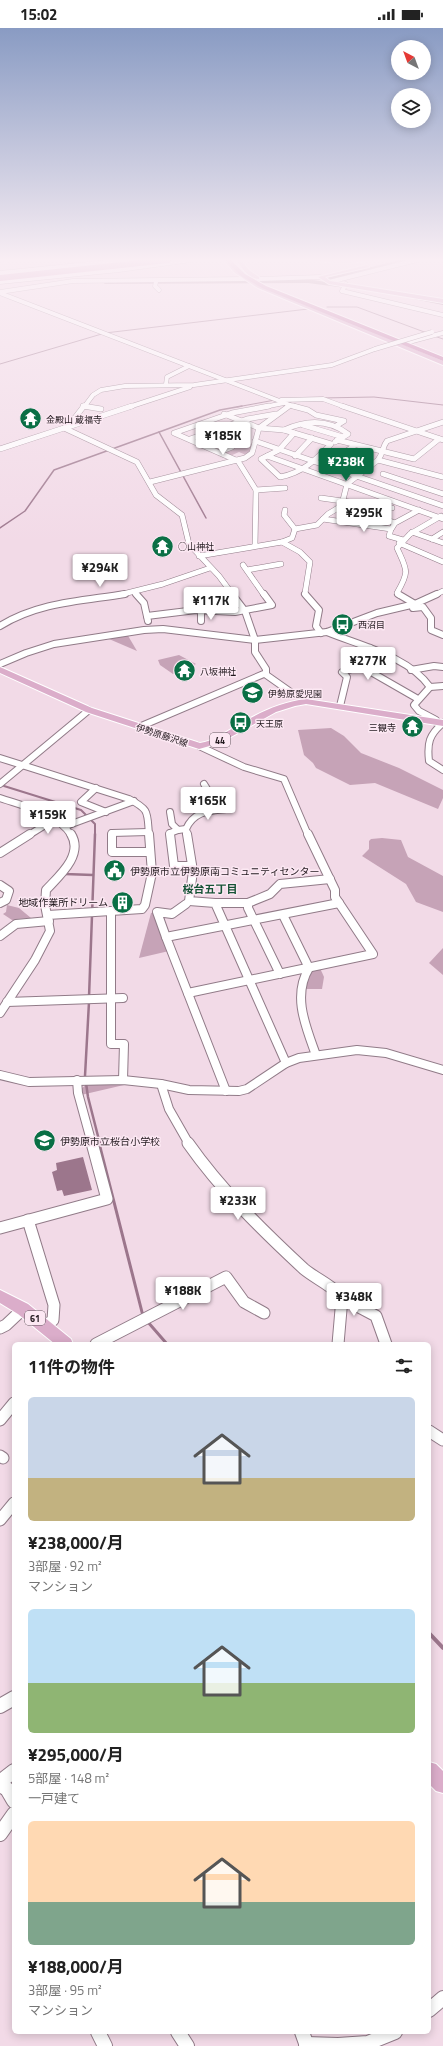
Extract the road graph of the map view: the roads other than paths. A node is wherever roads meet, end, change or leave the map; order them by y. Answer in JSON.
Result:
{"nodes":[{"id":1,"x":159,"y":354,"type":"edge"},
{"id":2,"x":355,"y":354,"type":"edge"},
{"id":3,"x":364,"y":354,"type":"edge"},
{"id":4,"x":426,"y":354,"type":"edge"},
{"id":5,"x":428,"y":354,"type":"edge"},
{"id":6,"x":431,"y":354,"type":"edge"},
{"id":7,"x":442,"y":360,"type":"edge"},
{"id":8,"x":344,"y":362,"type":"junction"},
{"id":9,"x":189,"y":366,"type":"junction"},
{"id":10,"x":224,"y":379,"type":"junction"},
{"id":11,"x":166,"y":384,"type":"junction"},
{"id":12,"x":194,"y":385,"type":"junction"},
{"id":13,"x":277,"y":399,"type":"junction"},
{"id":14,"x":288,"y":404,"type":"junction"},
{"id":15,"x":84,"y":406,"type":"junction"},
{"id":16,"x":101,"y":409,"type":"dead end"},
{"id":17,"x":217,"y":412,"type":"dead end"},
{"id":18,"x":279,"y":413,"type":"junction"},
{"id":19,"x":225,"y":415,"type":"junction"},
{"id":20,"x":240,"y":421,"type":"junction"},
{"id":21,"x":443,"y":422,"type":"edge"},
{"id":22,"x":299,"y":424,"type":"junction"},
{"id":23,"x":225,"y":426,"type":"junction"},
{"id":24,"x":336,"y":426,"type":"junction"},
{"id":25,"x":64,"y":428,"type":"junction"},
{"id":26,"x":259,"y":428,"type":"junction"},
{"id":27,"x":284,"y":430,"type":"junction"},
{"id":28,"x":412,"y":431,"type":"junction"},
{"id":29,"x":238,"y":433,"type":"junction"},
{"id":30,"x":294,"y":433,"type":"junction"},
{"id":31,"x":343,"y":437,"type":"junction"},
{"id":32,"x":312,"y":438,"type":"junction"},
{"id":33,"x":190,"y":439,"type":"junction"},
{"id":34,"x":441,"y":439,"type":"edge"},
{"id":35,"x":337,"y":440,"type":"junction"},
{"id":36,"x":255,"y":441,"type":"junction"},
{"id":37,"x":331,"y":444,"type":"junction"},
{"id":38,"x":354,"y":445,"type":"junction"},
{"id":39,"x":204,"y":446,"type":"junction"},
{"id":40,"x":0,"y":448,"type":"edge"},
{"id":41,"x":278,"y":450,"type":"junction"},
{"id":42,"x":371,"y":450,"type":"junction"},
{"id":43,"x":220,"y":452,"type":"junction"},
{"id":44,"x":384,"y":452,"type":"junction"},
{"id":45,"x":322,"y":453,"type":"junction"},
{"id":46,"x":249,"y":455,"type":"junction"},
{"id":47,"x":267,"y":456,"type":"junction"},
{"id":48,"x":295,"y":456,"type":"junction"},
{"id":49,"x":337,"y":458,"type":"junction"},
{"id":50,"x":261,"y":459,"type":"junction"},
{"id":51,"x":378,"y":460,"type":"junction"},
{"id":52,"x":238,"y":461,"type":"junction"},
{"id":53,"x":314,"y":462,"type":"junction"},
{"id":54,"x":351,"y":463,"type":"junction"},
{"id":55,"x":397,"y":464,"type":"junction"},
{"id":56,"x":366,"y":468,"type":"junction"},
{"id":57,"x":305,"y":470,"type":"junction"},
{"id":58,"x":417,"y":470,"type":"junction"},
{"id":59,"x":383,"y":474,"type":"junction"},
{"id":60,"x":356,"y":476,"type":"junction"},
{"id":61,"x":400,"y":480,"type":"junction"},
{"id":62,"x":150,"y":482,"type":"junction"},
{"id":63,"x":372,"y":482,"type":"junction"},
{"id":64,"x":437,"y":483,"type":"edge"},
{"id":65,"x":347,"y":484,"type":"junction"},
{"id":66,"x":285,"y":488,"type":"dead end"},
{"id":67,"x":256,"y":490,"type":"junction"},
{"id":68,"x":414,"y":496,"type":"junction"},
{"id":69,"x":443,"y":496,"type":"edge"},
{"id":70,"x":321,"y":498,"type":"dead end"},
{"id":71,"x":343,"y":500,"type":"junction"},
{"id":72,"x":433,"y":503,"type":"junction"},
{"id":73,"x":400,"y":504,"type":"junction"},
{"id":74,"x":443,"y":506,"type":"edge"},
{"id":75,"x":338,"y":508,"type":"junction"},
{"id":76,"x":392,"y":508,"type":"junction"},
{"id":77,"x":285,"y":510,"type":"dead end"},
{"id":78,"x":419,"y":510,"type":"junction"},
{"id":79,"x":377,"y":516,"type":"junction"},
{"id":80,"x":441,"y":517,"type":"edge"},
{"id":81,"x":323,"y":519,"type":"junction"},
{"id":82,"x":395,"y":523,"type":"junction"},
{"id":83,"x":295,"y":529,"type":"junction"},
{"id":84,"x":391,"y":529,"type":"junction"},
{"id":85,"x":412,"y":532,"type":"junction"},
{"id":86,"x":443,"y":532,"type":"edge"},
{"id":87,"x":432,"y":539,"type":"junction"},
{"id":88,"x":282,"y":542,"type":"junction"},
{"id":89,"x":401,"y":542,"type":"junction"},
{"id":90,"x":443,"y":543,"type":"edge"},
{"id":91,"x":255,"y":546,"type":"junction"},
{"id":92,"x":199,"y":556,"type":"junction"},
{"id":93,"x":443,"y":562,"type":"edge"},
{"id":94,"x":282,"y":564,"type":"dead end"},
{"id":95,"x":210,"y":568,"type":"junction"},
{"id":96,"x":443,"y":591,"type":"edge"},
{"id":97,"x":135,"y":592,"type":"junction"},
{"id":98,"x":415,"y":604,"type":"junction"},
{"id":99,"x":405,"y":607,"type":"junction"},
{"id":100,"x":201,"y":610,"type":"junction"},
{"id":101,"x":245,"y":611,"type":"junction"},
{"id":102,"x":147,"y":616,"type":"junction"},
{"id":103,"x":201,"y":621,"type":"dead end"},
{"id":104,"x":0,"y":626,"type":"edge"},
{"id":105,"x":150,"y":629,"type":"junction"},
{"id":106,"x":324,"y":633,"type":"junction"},
{"id":107,"x":443,"y":635,"type":"edge"},
{"id":108,"x":255,"y":640,"type":"junction"},
{"id":109,"x":370,"y":648,"type":"junction"},
{"id":110,"x":0,"y":664,"type":"edge"},
{"id":111,"x":362,"y":666,"type":"junction"},
{"id":112,"x":443,"y":667,"type":"edge"},
{"id":113,"x":0,"y":670,"type":"edge"},
{"id":114,"x":411,"y":670,"type":"junction"},
{"id":115,"x":265,"y":674,"type":"junction"},
{"id":116,"x":430,"y":686,"type":"junction"},
{"id":117,"x":443,"y":686,"type":"edge"},
{"id":118,"x":292,"y":693,"type":"dead end"},
{"id":119,"x":418,"y":699,"type":"junction"},
{"id":120,"x":340,"y":706,"type":"junction"},
{"id":121,"x":89,"y":710,"type":"junction"},
{"id":122,"x":441,"y":723,"type":"edge"},
{"id":123,"x":139,"y":727,"type":"junction"},
{"id":124,"x":199,"y":746,"type":"junction"},
{"id":125,"x":0,"y":758,"type":"edge"},
{"id":126,"x":22,"y":764,"type":"junction"},
{"id":127,"x":443,"y":770,"type":"edge"},
{"id":128,"x":0,"y":784,"type":"edge"},
{"id":129,"x":204,"y":784,"type":"dead end"},
{"id":130,"x":96,"y":788,"type":"junction"},
{"id":131,"x":0,"y":798,"type":"edge"},
{"id":132,"x":134,"y":801,"type":"junction"},
{"id":133,"x":26,"y":807,"type":"junction"},
{"id":134,"x":226,"y":809,"type":"dead end"},
{"id":135,"x":215,"y":810,"type":"junction"},
{"id":136,"x":106,"y":812,"type":"junction"},
{"id":137,"x":170,"y":812,"type":"dead end"},
{"id":138,"x":66,"y":826,"type":"junction"},
{"id":139,"x":182,"y":829,"type":"junction"},
{"id":140,"x":148,"y":832,"type":"junction"},
{"id":141,"x":150,"y":852,"type":"junction"},
{"id":142,"x":0,"y":853,"type":"edge"},
{"id":143,"x":192,"y":866,"type":"junction"},
{"id":144,"x":330,"y":879,"type":"junction"},
{"id":145,"x":0,"y":885,"type":"edge"},
{"id":146,"x":0,"y":903,"type":"edge"},
{"id":147,"x":215,"y":903,"type":"junction"},
{"id":148,"x":248,"y":903,"type":"junction"},
{"id":149,"x":339,"y":903,"type":"junction"},
{"id":150,"x":186,"y":904,"type":"dead end"},
{"id":151,"x":142,"y":909,"type":"junction"},
{"id":152,"x":112,"y":912,"type":"junction"},
{"id":153,"x":157,"y":912,"type":"junction"},
{"id":154,"x":283,"y":915,"type":"junction"},
{"id":155,"x":49,"y":918,"type":"junction"},
{"id":156,"x":254,"y":920,"type":"junction"},
{"id":157,"x":225,"y":926,"type":"junction"},
{"id":158,"x":0,"y":936,"type":"edge"},
{"id":159,"x":166,"y":937,"type":"junction"},
{"id":160,"x":309,"y":968,"type":"junction"},
{"id":161,"x":280,"y":974,"type":"junction"},
{"id":162,"x":250,"y":980,"type":"junction"},
{"id":163,"x":188,"y":993,"type":"junction"},
{"id":164,"x":112,"y":998,"type":"junction"},
{"id":165,"x":123,"y":998,"type":"dead end"},
{"id":166,"x":7,"y":1002,"type":"junction"},
{"id":167,"x":0,"y":1013,"type":"edge"},
{"id":168,"x":316,"y":1055,"type":"junction"},
{"id":169,"x":286,"y":1063,"type":"junction"},
{"id":170,"x":443,"y":1070,"type":"edge"},
{"id":171,"x":0,"y":1075,"type":"edge"},
{"id":172,"x":77,"y":1080,"type":"junction"},
{"id":173,"x":123,"y":1080,"type":"junction"},
{"id":174,"x":161,"y":1084,"type":"junction"},
{"id":175,"x":226,"y":1091,"type":"junction"},
{"id":176,"x":28,"y":1220,"type":"junction"},
{"id":177,"x":0,"y":1228,"type":"edge"},
{"id":178,"x":0,"y":1296,"type":"edge"},
{"id":179,"x":342,"y":1298,"type":"junction"},
{"id":180,"x":23,"y":1309,"type":"junction"},
{"id":181,"x":264,"y":1313,"type":"dead end"},
{"id":182,"x":45,"y":1326,"type":"junction"},
{"id":183,"x":0,"y":1328,"type":"edge"},
{"id":184,"x":60,"y":1342,"type":"edge"},
{"id":185,"x":100,"y":1342,"type":"edge"},
{"id":186,"x":338,"y":1342,"type":"edge"},
{"id":187,"x":385,"y":1342,"type":"edge"},
{"id":188,"x":12,"y":1406,"type":"edge"},
{"id":189,"x":0,"y":1420,"type":"edge"},
{"id":190,"x":431,"y":1432,"type":"edge"},
{"id":191,"x":443,"y":1440,"type":"edge"},
{"id":192,"x":12,"y":1505,"type":"edge"},
{"id":193,"x":0,"y":1520,"type":"edge"},
{"id":194,"x":12,"y":1699,"type":"edge"},
{"id":195,"x":0,"y":1706,"type":"edge"},
{"id":196,"x":12,"y":1773,"type":"edge"},
{"id":197,"x":431,"y":1773,"type":"edge"},
{"id":198,"x":0,"y":1783,"type":"edge"},
{"id":199,"x":443,"y":1784,"type":"edge"},
{"id":200,"x":12,"y":1798,"type":"edge"},
{"id":201,"x":12,"y":1818,"type":"edge"},
{"id":202,"x":0,"y":1834,"type":"edge"},
{"id":203,"x":443,"y":1998,"type":"edge"},
{"id":204,"x":431,"y":2008,"type":"edge"},
{"id":205,"x":99,"y":2034,"type":"edge"},
{"id":206,"x":179,"y":2034,"type":"edge"},
{"id":207,"x":390,"y":2034,"type":"edge"},
{"id":208,"x":305,"y":2041,"type":"edge"},
{"id":209,"x":105,"y":2046,"type":"edge"},
{"id":210,"x":187,"y":2046,"type":"edge"}],
"edges":[{"from":1,"to":9,"type":"street"},
{"from":2,"to":8,"type":"street"},
{"from":3,"to":8,"type":"street","bridge":true},
{"from":4,"to":7,"type":"main road"},
{"from":5,"to":7,"type":"highway"},
{"from":6,"to":7,"type":"main road"},
{"from":8,"to":10,"type":"street"},
{"from":9,"to":10,"type":"street"},
{"from":9,"to":11,"type":"street"},
{"from":10,"to":12,"type":"street"},
{"from":10,"to":13,"type":"street"},
{"from":11,"to":12,"type":"street"},
{"from":11,"to":15,"type":"street"},
{"from":12,"to":25,"type":"street"},
{"from":13,"to":14,"type":"street"},
{"from":13,"to":28,"type":"street"},
{"from":14,"to":18,"type":"street"},
{"from":14,"to":19,"type":"street"},
{"from":14,"to":24,"type":"street"},
{"from":15,"to":16,"type":"street"},
{"from":15,"to":25,"type":"street"},
{"from":17,"to":19,"type":"street"},
{"from":18,"to":20,"type":"street"},
{"from":18,"to":26,"type":"street"},
{"from":19,"to":20,"type":"street"},
{"from":19,"to":33,"type":"street"},
{"from":20,"to":23,"type":"street"},
{"from":20,"to":26,"type":"street"},
{"from":21,"to":28,"type":"street"},
{"from":22,"to":24,"type":"street"},
{"from":22,"to":27,"type":"street"},
{"from":22,"to":31,"type":"street"},
{"from":23,"to":29,"type":"street"},
{"from":23,"to":33,"type":"street"},
{"from":24,"to":31,"type":"street"},
{"from":25,"to":40,"type":"street"},
{"from":25,"to":62,"type":"street"},
{"from":26,"to":27,"type":"street"},
{"from":26,"to":36,"type":"street"},
{"from":27,"to":30,"type":"street"},
{"from":28,"to":34,"type":"street"},
{"from":28,"to":44,"type":"street"},
{"from":29,"to":39,"type":"street"},
{"from":29,"to":43,"type":"street"},
{"from":30,"to":32,"type":"street"},
{"from":30,"to":41,"type":"street"},
{"from":31,"to":35,"type":"street"},
{"from":32,"to":37,"type":"street"},
{"from":32,"to":48,"type":"street"},
{"from":33,"to":39,"type":"street"},
{"from":34,"to":44,"type":"street"},
{"from":35,"to":37,"type":"street"},
{"from":35,"to":38,"type":"street"},
{"from":36,"to":41,"type":"street"},
{"from":36,"to":46,"type":"street"},
{"from":37,"to":45,"type":"street"},
{"from":38,"to":42,"type":"street"},
{"from":38,"to":49,"type":"street"},
{"from":39,"to":43,"type":"street"},
{"from":41,"to":47,"type":"street"},
{"from":41,"to":48,"type":"street"},
{"from":42,"to":44,"type":"street"},
{"from":42,"to":54,"type":"street"},
{"from":43,"to":52,"type":"street"},
{"from":44,"to":51,"type":"street"},
{"from":45,"to":49,"type":"street"},
{"from":45,"to":53,"type":"street"},
{"from":46,"to":50,"type":"street"},
{"from":46,"to":52,"type":"street"},
{"from":47,"to":50,"type":"street"},
{"from":47,"to":57,"type":"street"},
{"from":48,"to":53,"type":"street"},
{"from":49,"to":54,"type":"street"},
{"from":50,"to":57,"type":"street"},
{"from":51,"to":55,"type":"street"},
{"from":51,"to":56,"type":"street"},
{"from":52,"to":62,"type":"street"},
{"from":52,"to":67,"type":"street"},
{"from":53,"to":57,"type":"street"},
{"from":53,"to":60,"type":"street"},
{"from":54,"to":56,"type":"street"},
{"from":55,"to":58,"type":"street"},
{"from":55,"to":59,"type":"street"},
{"from":56,"to":60,"type":"street"},
{"from":57,"to":65,"type":"street"},
{"from":58,"to":61,"type":"street"},
{"from":58,"to":64,"type":"street"},
{"from":59,"to":61,"type":"street"},
{"from":59,"to":63,"type":"street"},
{"from":60,"to":63,"type":"street"},
{"from":60,"to":65,"type":"street"},
{"from":61,"to":64,"type":"street"},
{"from":62,"to":92,"type":"street"},
{"from":63,"to":68,"type":"street"},
{"from":64,"to":69,"type":"street"},
{"from":65,"to":71,"type":"street"},
{"from":65,"to":73,"type":"street"},
{"from":66,"to":67,"type":"street"},
{"from":67,"to":91,"type":"street"},
{"from":68,"to":72,"type":"street"},
{"from":68,"to":73,"type":"street"},
{"from":69,"to":72,"type":"street"},
{"from":70,"to":71,"type":"street"},
{"from":71,"to":75,"type":"street"},
{"from":71,"to":76,"type":"street"},
{"from":72,"to":74,"type":"street"},
{"from":73,"to":76,"type":"street"},
{"from":73,"to":78,"type":"street"},
{"from":75,"to":79,"type":"street"},
{"from":75,"to":81,"type":"street"},
{"from":76,"to":79,"type":"street"},
{"from":77,"to":83,"type":"street"},
{"from":78,"to":80,"type":"street"},
{"from":78,"to":82,"type":"street"},
{"from":79,"to":82,"type":"street"},
{"from":80,"to":85,"type":"street"},
{"from":81,"to":83,"type":"street"},
{"from":81,"to":84,"type":"street"},
{"from":82,"to":84,"type":"street"},
{"from":83,"to":88,"type":"street"},
{"from":84,"to":89,"type":"street"},
{"from":85,"to":87,"type":"street"},
{"from":85,"to":89,"type":"street"},
{"from":86,"to":87,"type":"street"},
{"from":87,"to":90,"type":"street"},
{"from":88,"to":91,"type":"street"},
{"from":88,"to":106,"type":"street"},
{"from":89,"to":93,"type":"street"},
{"from":89,"to":98,"type":"street"},
{"from":91,"to":92,"type":"street"},
{"from":92,"to":95,"type":"street"},
{"from":94,"to":101,"type":"street"},
{"from":95,"to":97,"type":"street"},
{"from":95,"to":101,"type":"street"},
{"from":96,"to":98,"type":"street"},
{"from":97,"to":102,"type":"street"},
{"from":97,"to":104,"type":"street"},
{"from":98,"to":99,"type":"street"},
{"from":99,"to":106,"type":"street"},
{"from":99,"to":107,"type":"street"},
{"from":100,"to":101,"type":"street"},
{"from":100,"to":102,"type":"street"},
{"from":100,"to":103,"type":"street"},
{"from":101,"to":108,"type":"street"},
{"from":102,"to":105,"type":"street"},
{"from":105,"to":108,"type":"street"},
{"from":105,"to":110,"type":"street"},
{"from":106,"to":108,"type":"street"},
{"from":106,"to":109,"type":"street"},
{"from":108,"to":115,"type":"street"},
{"from":109,"to":111,"type":"street"},
{"from":109,"to":114,"type":"street"},
{"from":111,"to":119,"type":"street"},
{"from":111,"to":120,"type":"street"},
{"from":112,"to":114,"type":"street"},
{"from":113,"to":121,"type":"main road","name":"伊勢原藤沢線","number":"44"},
{"from":114,"to":116,"type":"street"},
{"from":115,"to":118,"type":"street"},
{"from":115,"to":123,"type":"street"},
{"from":116,"to":117,"type":"street"},
{"from":116,"to":119,"type":"street"},
{"from":119,"to":122,"type":"street"},
{"from":120,"to":122,"type":"main road","name":"伊勢原藤沢線","number":"44"},
{"from":120,"to":124,"type":"main road","name":"伊勢原藤沢線","number":"44"},
{"from":121,"to":123,"type":"main road","name":"伊勢原藤沢線","number":"44"},
{"from":121,"to":126,"type":"street"},
{"from":122,"to":127,"type":"street"},
{"from":123,"to":124,"type":"main road","name":"伊勢原藤沢線","number":"44"},
{"from":124,"to":144,"type":"street"},
{"from":125,"to":126,"type":"street"},
{"from":126,"to":128,"type":"street"},
{"from":126,"to":130,"type":"street"},
{"from":129,"to":135,"type":"street"},
{"from":130,"to":132,"type":"street"},
{"from":130,"to":136,"type":"street"},
{"from":131,"to":133,"type":"street"},
{"from":132,"to":136,"type":"street"},
{"from":132,"to":140,"type":"street"},
{"from":133,"to":138,"type":"street"},
{"from":133,"to":142,"type":"street"},
{"from":134,"to":135,"type":"street"},
{"from":135,"to":139,"type":"street"},
{"from":136,"to":138,"type":"street"},
{"from":137,"to":139,"type":"street"},
{"from":138,"to":155,"type":"street"},
{"from":139,"to":143,"type":"street"},
{"from":139,"to":143,"type":"street"},
{"from":140,"to":141,"type":"street"},
{"from":140,"to":141,"type":"street"},
{"from":141,"to":151,"type":"street"},
{"from":143,"to":147,"type":"street"},
{"from":144,"to":148,"type":"street"},
{"from":144,"to":149,"type":"street"},
{"from":145,"to":146,"type":"street"},
{"from":147,"to":148,"type":"street"},
{"from":147,"to":157,"type":"street"},
{"from":148,"to":156,"type":"street"},
{"from":149,"to":154,"type":"street"},
{"from":149,"to":160,"type":"street"},
{"from":150,"to":153,"type":"street"},
{"from":151,"to":152,"type":"street"},
{"from":151,"to":153,"type":"street"},
{"from":152,"to":155,"type":"street"},
{"from":152,"to":164,"type":"street"},
{"from":153,"to":159,"type":"street"},
{"from":154,"to":156,"type":"street"},
{"from":154,"to":160,"type":"street"},
{"from":155,"to":158,"type":"street"},
{"from":155,"to":166,"type":"street"},
{"from":156,"to":157,"type":"street"},
{"from":156,"to":161,"type":"street"},
{"from":157,"to":159,"type":"street"},
{"from":157,"to":162,"type":"street"},
{"from":159,"to":163,"type":"street"},
{"from":160,"to":161,"type":"street"},
{"from":160,"to":168,"type":"street"},
{"from":161,"to":162,"type":"street"},
{"from":162,"to":163,"type":"street"},
{"from":162,"to":169,"type":"street"},
{"from":163,"to":175,"type":"street"},
{"from":164,"to":165,"type":"street"},
{"from":164,"to":166,"type":"street"},
{"from":164,"to":173,"type":"street"},
{"from":166,"to":167,"type":"street"},
{"from":168,"to":169,"type":"street"},
{"from":168,"to":170,"type":"street"},
{"from":169,"to":175,"type":"street"},
{"from":171,"to":172,"type":"street"},
{"from":172,"to":173,"type":"street"},
{"from":172,"to":176,"type":"street"},
{"from":173,"to":174,"type":"street"},
{"from":174,"to":175,"type":"street"},
{"from":174,"to":179,"type":"street"},
{"from":176,"to":177,"type":"street"},
{"from":176,"to":182,"type":"street"},
{"from":178,"to":180,"type":"main road","number":"61"},
{"from":179,"to":186,"type":"street"},
{"from":179,"to":187,"type":"street"},
{"from":180,"to":182,"type":"main road","number":"61"},
{"from":180,"to":183,"type":"street"},
{"from":181,"to":185,"type":"street"},
{"from":182,"to":184,"type":"main road","number":"61"},
{"from":188,"to":189,"type":"street"},
{"from":190,"to":191,"type":"street"},
{"from":192,"to":193,"type":"street"},
{"from":194,"to":195,"type":"street"},
{"from":196,"to":198,"type":"street"},
{"from":197,"to":199,"type":"main road"},
{"from":198,"to":200,"type":"street"},
{"from":201,"to":202,"type":"street"},
{"from":203,"to":204,"type":"street"},
{"from":205,"to":209,"type":"street"},
{"from":206,"to":210,"type":"street"},
{"from":207,"to":208,"type":"street"}]}
